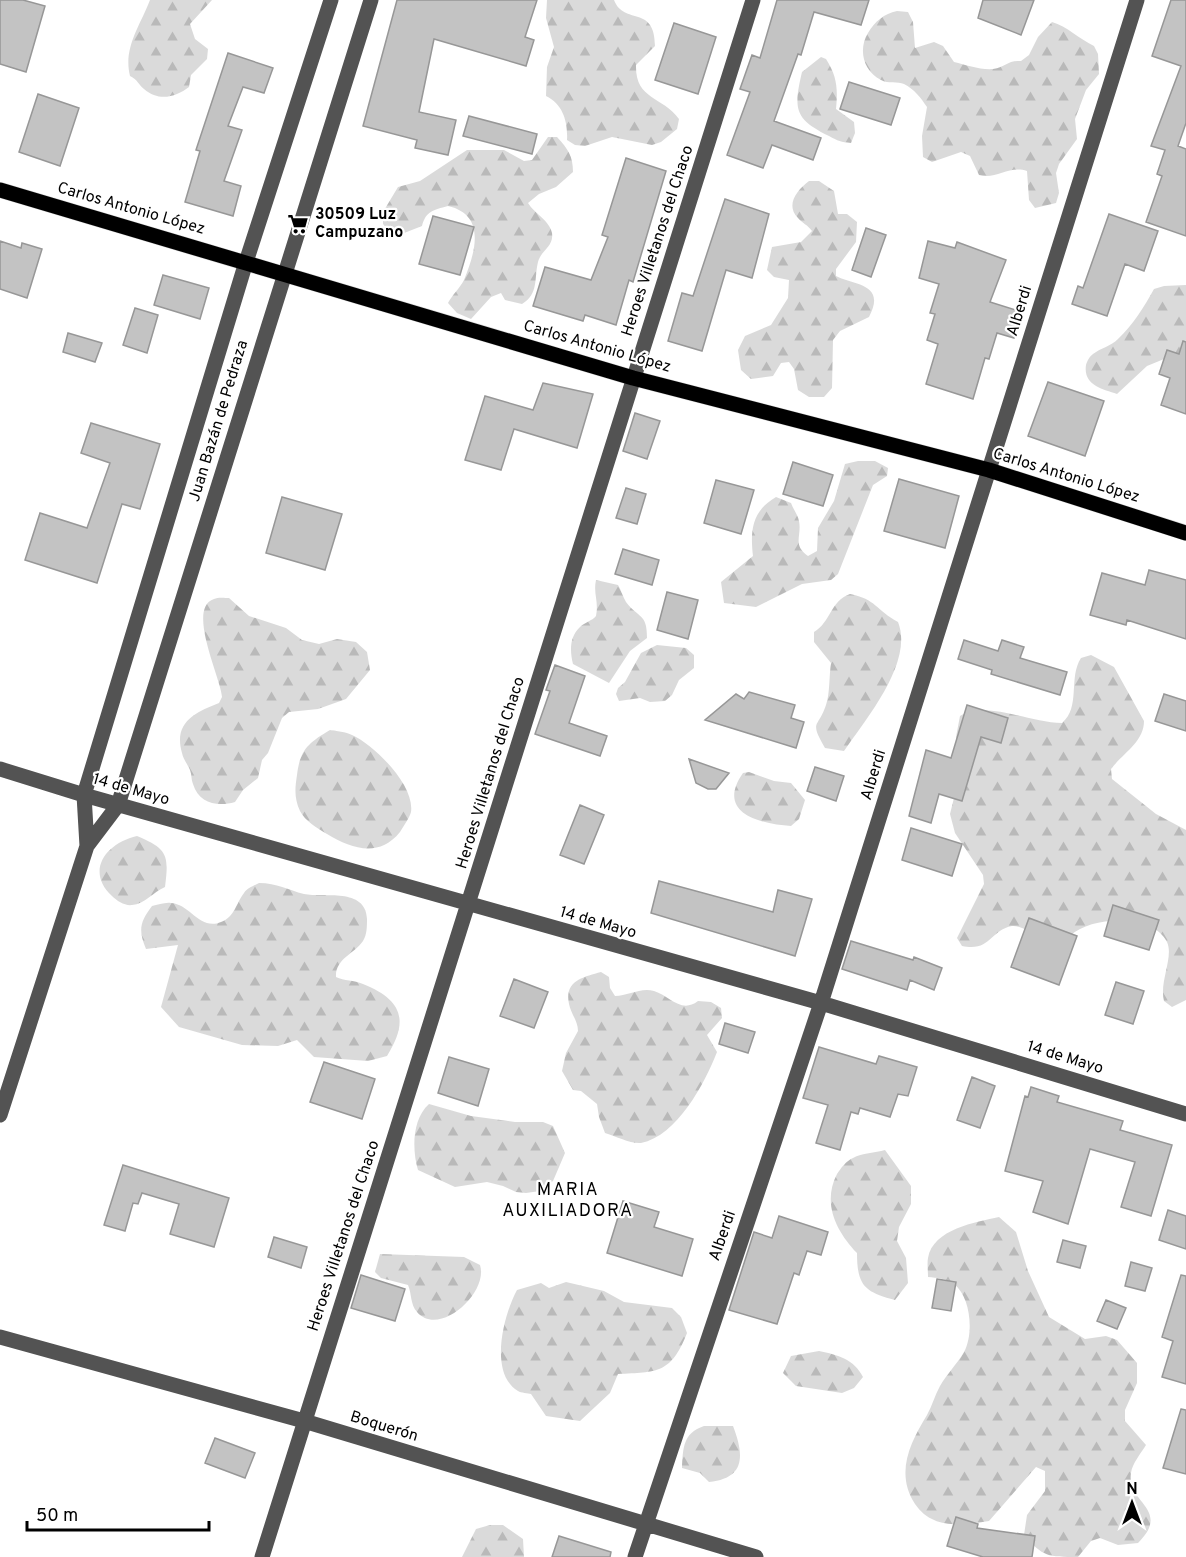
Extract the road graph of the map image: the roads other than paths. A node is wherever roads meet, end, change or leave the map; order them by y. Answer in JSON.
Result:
{"nodes":[{"id":1,"x":331,"y":0,"type":"edge"},
{"id":2,"x":371,"y":0,"type":"edge"},
{"id":3,"x":753,"y":0,"type":"edge"},
{"id":4,"x":1137,"y":0,"type":"edge"},
{"id":5,"x":0,"y":190,"type":"edge"},
{"id":6,"x":246,"y":262,"type":"junction"},
{"id":7,"x":285,"y":273,"type":"junction"},
{"id":8,"x":633,"y":378,"type":"junction"},
{"id":9,"x":989,"y":470,"type":"junction"},
{"id":10,"x":1186,"y":532,"type":"edge"},
{"id":11,"x":0,"y":769,"type":"edge"},
{"id":12,"x":84,"y":795,"type":"junction"},
{"id":13,"x":118,"y":805,"type":"junction"},
{"id":14,"x":87,"y":846,"type":"junction"},
{"id":15,"x":469,"y":905,"type":"junction"},
{"id":16,"x":821,"y":1003,"type":"junction"},
{"id":17,"x":1186,"y":1114,"type":"edge"},
{"id":18,"x":0,"y":1115,"type":"edge"},
{"id":19,"x":0,"y":1337,"type":"edge"},
{"id":20,"x":304,"y":1421,"type":"junction"},
{"id":21,"x":645,"y":1525,"type":"junction"},
{"id":22,"x":262,"y":1557,"type":"edge"},
{"id":23,"x":635,"y":1557,"type":"edge"},
{"id":24,"x":756,"y":1557,"type":"edge"}],
"edges":[{"from":1,"to":6,"type":"street"},
{"from":2,"to":7,"type":"street","name":"Juan Bazán de Pedraza"},
{"from":3,"to":8,"type":"street","name":"Heroes Villetanos del Chaco"},
{"from":4,"to":9,"type":"street","name":"Alberdi"},
{"from":5,"to":6,"type":"main road","name":"Carlos Antonio López"},
{"from":6,"to":7,"type":"main road","name":"Carlos Antonio López"},
{"from":6,"to":12,"type":"street"},
{"from":7,"to":8,"type":"main road","name":"Carlos Antonio López"},
{"from":7,"to":13,"type":"street","name":"Juan Bazán de Pedraza"},
{"from":8,"to":9,"type":"main road","name":"Carlos Antonio López"},
{"from":8,"to":15,"type":"street","name":"Heroes Villetanos del Chaco"},
{"from":9,"to":10,"type":"main road","name":"Carlos Antonio López"},
{"from":9,"to":16,"type":"street","name":"Alberdi"},
{"from":11,"to":12,"type":"street","name":"14 de Mayo"},
{"from":12,"to":13,"type":"street","name":"14 de Mayo"},
{"from":12,"to":14,"type":"street"},
{"from":13,"to":14,"type":"street","name":"Juan Bazán de Pedraza"},
{"from":13,"to":15,"type":"street","name":"14 de Mayo"},
{"from":14,"to":18,"type":"street"},
{"from":15,"to":16,"type":"street","name":"14 de Mayo"},
{"from":15,"to":20,"type":"street","name":"Heroes Villetanos del Chaco"},
{"from":16,"to":17,"type":"street","name":"14 de Mayo"},
{"from":16,"to":21,"type":"street","name":"Alberdi"},
{"from":19,"to":20,"type":"street","name":"Boquerón"},
{"from":20,"to":21,"type":"street","name":"Boquerón"},
{"from":20,"to":22,"type":"street","name":"Heroes Villetanos del Chaco"},
{"from":21,"to":23,"type":"street","name":"Alberdi"},
{"from":21,"to":24,"type":"street","name":"Boquerón"}]}
